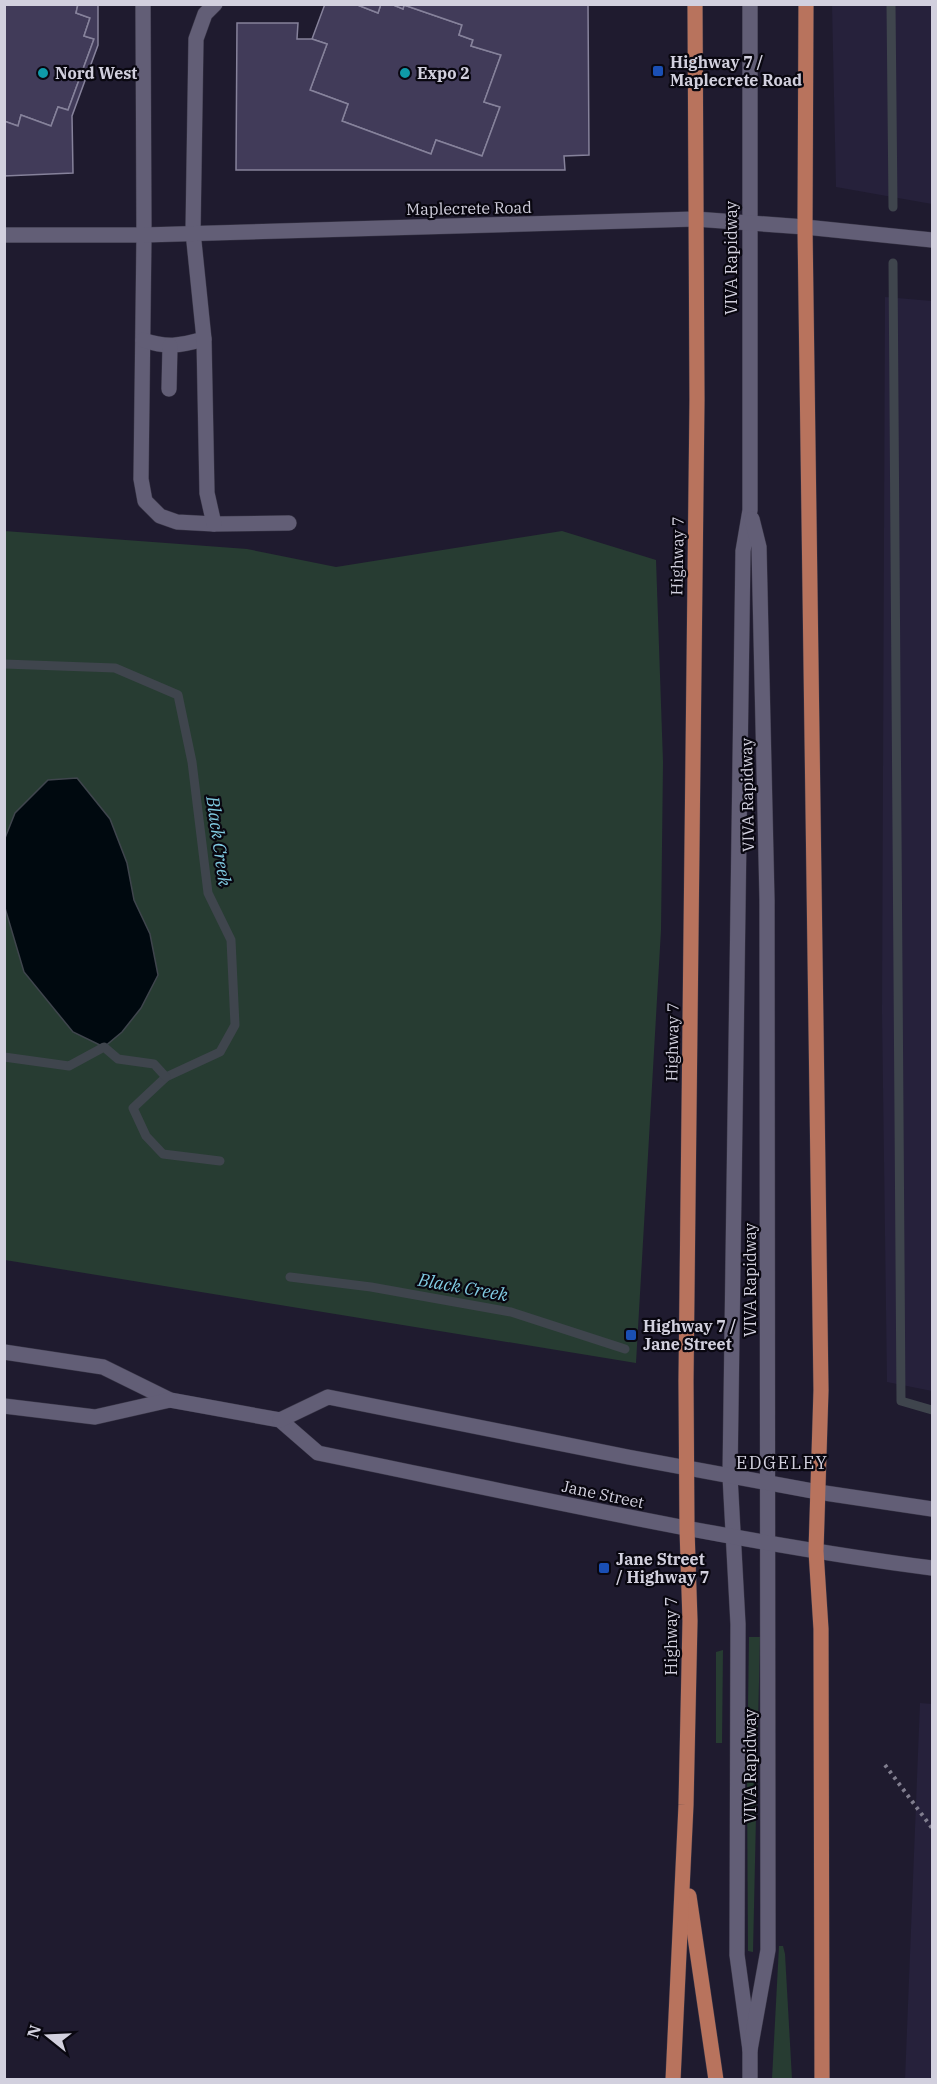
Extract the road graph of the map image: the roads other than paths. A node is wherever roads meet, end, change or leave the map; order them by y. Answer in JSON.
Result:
{"nodes":[{"id":1,"x":143,"y":4,"type":"edge"},
{"id":2,"x":214,"y":4,"type":"edge"},
{"id":3,"x":695,"y":4,"type":"edge"},
{"id":4,"x":750,"y":4,"type":"edge"},
{"id":5,"x":806,"y":4,"type":"edge"},
{"id":6,"x":695,"y":219,"type":"junction"},
{"id":7,"x":749,"y":223,"type":"junction"},
{"id":8,"x":805,"y":226,"type":"junction"},
{"id":9,"x":193,"y":232,"type":"junction"},
{"id":10,"x":4,"y":235,"type":"edge"},
{"id":11,"x":144,"y":235,"type":"junction"},
{"id":12,"x":933,"y":240,"type":"edge"},
{"id":13,"x":204,"y":339,"type":"junction"},
{"id":14,"x":143,"y":340,"type":"junction"},
{"id":15,"x":170,"y":346,"type":"junction"},
{"id":16,"x":169,"y":390,"type":"dead end"},
{"id":17,"x":750,"y":510,"type":"junction"},
{"id":18,"x":290,"y":523,"type":"dead end"},
{"id":19,"x":214,"y":524,"type":"junction"},
{"id":20,"x":4,"y":1352,"type":"edge"},
{"id":21,"x":170,"y":1400,"type":"junction"},
{"id":22,"x":4,"y":1406,"type":"edge"},
{"id":23,"x":280,"y":1420,"type":"junction"},
{"id":24,"x":687,"y":1468,"type":"junction"},
{"id":25,"x":730,"y":1476,"type":"junction"},
{"id":26,"x":768,"y":1483,"type":"junction"},
{"id":27,"x":818,"y":1492,"type":"junction"},
{"id":28,"x":933,"y":1509,"type":"edge"},
{"id":29,"x":687,"y":1529,"type":"junction"},
{"id":30,"x":733,"y":1537,"type":"junction"},
{"id":31,"x":768,"y":1543,"type":"junction"},
{"id":32,"x":816,"y":1551,"type":"junction"},
{"id":33,"x":933,"y":1568,"type":"edge"},
{"id":34,"x":684,"y":1863,"type":"junction"},
{"id":35,"x":750,"y":2050,"type":"junction"},
{"id":36,"x":673,"y":2079,"type":"edge"},
{"id":37,"x":716,"y":2079,"type":"edge"},
{"id":38,"x":750,"y":2079,"type":"edge"},
{"id":39,"x":822,"y":2079,"type":"edge"}],
"edges":[{"from":1,"to":11,"type":"main road"},
{"from":2,"to":9,"type":"main road"},
{"from":3,"to":6,"type":"main road","name":"Highway 7"},
{"from":4,"to":7,"type":"main road","name":"VIVA Rapidway"},
{"from":5,"to":8,"type":"main road"},
{"from":6,"to":7,"type":"main road","name":"Maplecrete Road"},
{"from":6,"to":9,"type":"main road","name":"Maplecrete Road"},
{"from":6,"to":24,"type":"main road","name":"Highway 7"},
{"from":7,"to":8,"type":"main road","name":"Maplecrete Road"},
{"from":7,"to":17,"type":"main road","name":"VIVA Rapidway"},
{"from":8,"to":12,"type":"main road","name":"Maplecrete Road"},
{"from":8,"to":27,"type":"main road"},
{"from":9,"to":11,"type":"main road","name":"Maplecrete Road"},
{"from":9,"to":13,"type":"main road"},
{"from":10,"to":11,"type":"main road","name":"Maplecrete Road"},
{"from":11,"to":14,"type":"main road"},
{"from":13,"to":15,"type":"main road"},
{"from":13,"to":19,"type":"main road"},
{"from":14,"to":15,"type":"main road"},
{"from":14,"to":19,"type":"main road"},
{"from":15,"to":16,"type":"main road"},
{"from":17,"to":25,"type":"main road","name":"VIVA Rapidway"},
{"from":17,"to":26,"type":"main road","name":"VIVA Rapidway"},
{"from":18,"to":19,"type":"main road"},
{"from":20,"to":21,"type":"main road"},
{"from":21,"to":22,"type":"main road"},
{"from":21,"to":23,"type":"main road"},
{"from":23,"to":24,"type":"main road"},
{"from":23,"to":29,"type":"main road","name":"Jane Street"},
{"from":24,"to":25,"type":"main road"},
{"from":24,"to":29,"type":"main road","name":"Highway 7"},
{"from":25,"to":26,"type":"main road"},
{"from":25,"to":30,"type":"main road","name":"VIVA Rapidway"},
{"from":26,"to":27,"type":"main road"},
{"from":26,"to":31,"type":"main road","name":"VIVA Rapidway"},
{"from":27,"to":28,"type":"main road"},
{"from":27,"to":32,"type":"main road"},
{"from":29,"to":30,"type":"main road","name":"Jane Street"},
{"from":29,"to":34,"type":"main road","name":"Highway 7"},
{"from":30,"to":31,"type":"main road","name":"Jane Street"},
{"from":30,"to":35,"type":"main road","name":"VIVA Rapidway"},
{"from":31,"to":32,"type":"main road","name":"Jane Street"},
{"from":31,"to":35,"type":"main road","name":"VIVA Rapidway"},
{"from":32,"to":33,"type":"main road","name":"Jane Street"},
{"from":32,"to":39,"type":"main road"},
{"from":34,"to":36,"type":"main road","name":"Highway 7"},
{"from":34,"to":37,"type":"main road"},
{"from":35,"to":38,"type":"main road","name":"VIVA Rapidway"}]}
